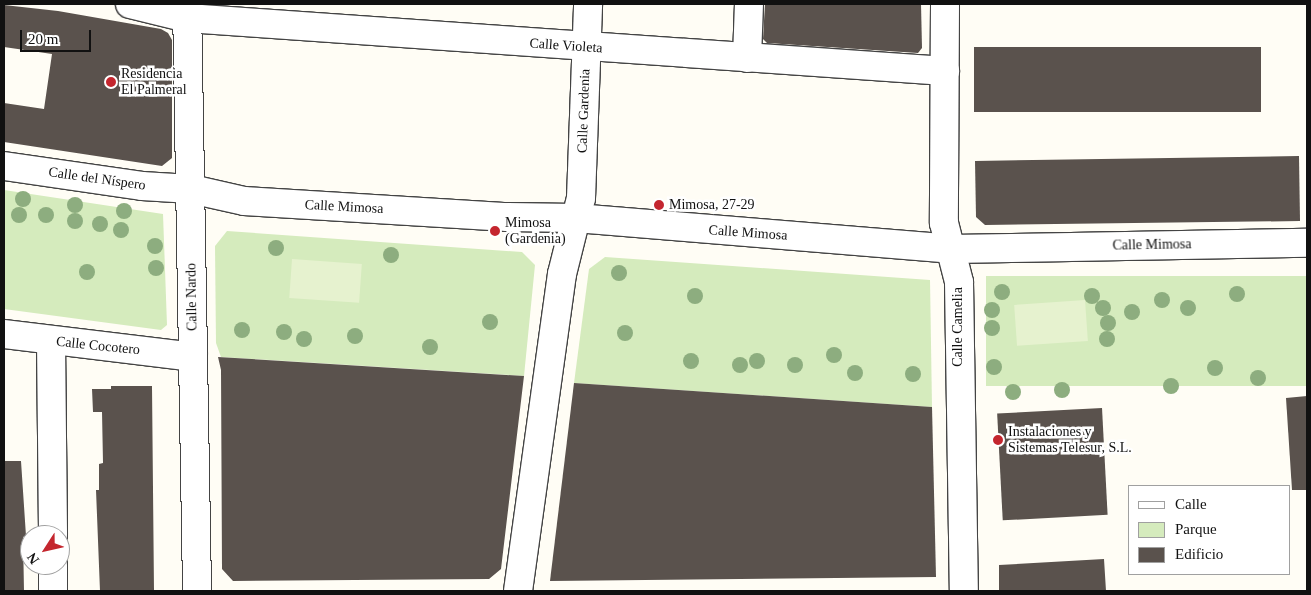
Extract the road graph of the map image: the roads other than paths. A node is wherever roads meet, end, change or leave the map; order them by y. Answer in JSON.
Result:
{"nodes":[{"id":1,"x":130,"y":4,"type":"edge"},
{"id":2,"x":588,"y":4,"type":"edge"},
{"id":3,"x":749,"y":4,"type":"edge"},
{"id":4,"x":945,"y":4,"type":"edge"},
{"id":5,"x":187,"y":11,"type":"edge"},
{"id":6,"x":586,"y":48,"type":"junction"},
{"id":7,"x":746,"y":58,"type":"junction"},
{"id":8,"x":945,"y":71,"type":"junction"},
{"id":9,"x":4,"y":166,"type":"edge"},
{"id":10,"x":191,"y":189,"type":"junction"},
{"id":11,"x":576,"y":218,"type":"junction"},
{"id":12,"x":1307,"y":243,"type":"edge"},
{"id":13,"x":951,"y":249,"type":"junction"},
{"id":14,"x":4,"y":334,"type":"edge"},
{"id":15,"x":50,"y":341,"type":"junction"},
{"id":16,"x":193,"y":357,"type":"junction"},
{"id":17,"x":52,"y":525,"type":"edge"},
{"id":18,"x":53,"y":575,"type":"edge"},
{"id":19,"x":53,"y":591,"type":"edge"},
{"id":20,"x":197,"y":591,"type":"edge"},
{"id":21,"x":518,"y":591,"type":"edge"},
{"id":22,"x":964,"y":591,"type":"edge"}],
"edges":[{"from":1,"to":5,"type":"street","name":"Calle Violeta"},
{"from":2,"to":6,"type":"street","name":"Calle Gardenia"},
{"from":3,"to":7,"type":"street"},
{"from":4,"to":8,"type":"street","name":"Calle Camelia"},
{"from":5,"to":6,"type":"street","name":"Calle Violeta"},
{"from":5,"to":10,"type":"street","name":"Calle Nardo"},
{"from":6,"to":7,"type":"street","name":"Calle Violeta"},
{"from":6,"to":11,"type":"street","name":"Calle Gardenia"},
{"from":7,"to":8,"type":"street","name":"Calle Violeta"},
{"from":8,"to":13,"type":"street","name":"Calle Camelia"},
{"from":9,"to":10,"type":"street","name":"Calle del Níspero"},
{"from":10,"to":11,"type":"street","name":"Calle Mimosa"},
{"from":10,"to":16,"type":"street","name":"Calle Nardo"},
{"from":11,"to":13,"type":"street","name":"Calle Mimosa"},
{"from":11,"to":21,"type":"street","name":"Calle Gardenia"},
{"from":12,"to":13,"type":"street","name":"Calle Mimosa"},
{"from":13,"to":22,"type":"street","name":"Calle Camelia"},
{"from":14,"to":15,"type":"street","name":"Calle Cocotero"},
{"from":15,"to":16,"type":"street","name":"Calle Cocotero"},
{"from":15,"to":17,"type":"street"},
{"from":16,"to":20,"type":"street","name":"Calle Nardo"},
{"from":18,"to":19,"type":"street"}]}
